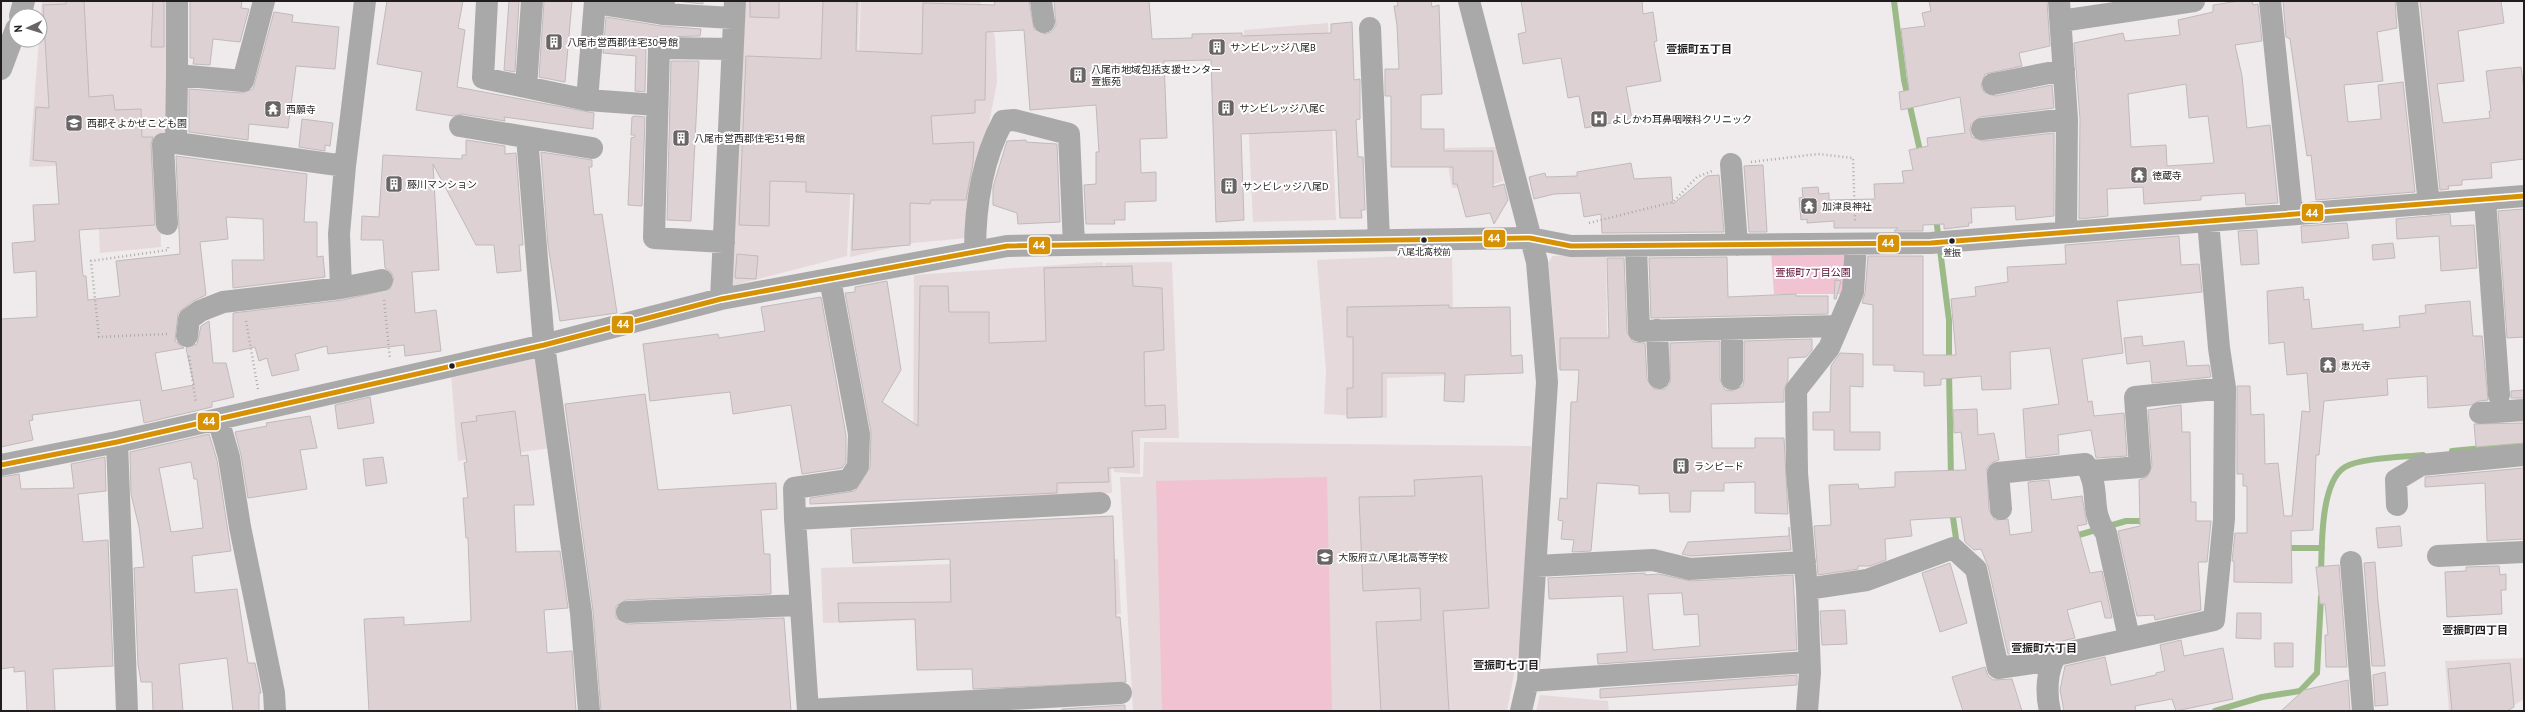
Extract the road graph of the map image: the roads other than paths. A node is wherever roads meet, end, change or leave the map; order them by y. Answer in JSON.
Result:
{"nodes":[{"id":1,"x":177,"y":1,"type":"edge"},
{"id":2,"x":264,"y":1,"type":"edge"},
{"id":3,"x":487,"y":1,"type":"edge"},
{"id":4,"x":532,"y":1,"type":"edge"},
{"id":5,"x":1041,"y":1,"type":"edge"},
{"id":6,"x":1468,"y":1,"type":"edge"},
{"id":7,"x":2270,"y":1,"type":"edge"},
{"id":8,"x":2407,"y":1,"type":"edge"},
{"id":9,"x":360,"y":2,"type":"edge"},
{"id":10,"x":595,"y":2,"type":"edge"},
{"id":11,"x":2183,"y":2,"type":"edge"},
{"id":12,"x":663,"y":8,"type":"edge"},
{"id":13,"x":734,"y":9,"type":"edge"},
{"id":14,"x":2060,"y":11,"type":"edge"},
{"id":15,"x":1044,"y":22,"type":"dead end"},
{"id":16,"x":1370,"y":28,"type":"dead end"},
{"id":17,"x":9,"y":48,"type":"edge"},
{"id":18,"x":732,"y":49,"type":"junction"},
{"id":19,"x":1,"y":69,"type":"edge"},
{"id":20,"x":2064,"y":70,"type":"junction"},
{"id":21,"x":177,"y":75,"type":"junction"},
{"id":22,"x":1993,"y":84,"type":"dead end"},
{"id":23,"x":526,"y":87,"type":"junction"},
{"id":24,"x":587,"y":100,"type":"junction"},
{"id":25,"x":658,"y":105,"type":"junction"},
{"id":26,"x":2067,"y":119,"type":"junction"},
{"id":27,"x":460,"y":126,"type":"dead end"},
{"id":28,"x":1982,"y":129,"type":"dead end"},
{"id":29,"x":527,"y":137,"type":"junction"},
{"id":30,"x":176,"y":143,"type":"junction"},
{"id":31,"x":592,"y":148,"type":"dead end"},
{"id":32,"x":1731,"y":164,"type":"dead end"},
{"id":33,"x":345,"y":166,"type":"junction"},
{"id":34,"x":2524,"y":196,"type":"edge"},
{"id":35,"x":2485,"y":200,"type":"junction"},
{"id":36,"x":2429,"y":204,"type":"junction"},
{"id":37,"x":2292,"y":214,"type":"junction"},
{"id":38,"x":2208,"y":222,"type":"junction"},
{"id":39,"x":167,"y":224,"type":"road end"},
{"id":40,"x":2066,"y":231,"type":"junction"},
{"id":41,"x":1530,"y":238,"type":"junction"},
{"id":42,"x":1379,"y":240,"type":"junction"},
{"id":43,"x":724,"y":242,"type":"junction"},
{"id":44,"x":1856,"y":244,"type":"junction"},
{"id":45,"x":1074,"y":245,"type":"junction"},
{"id":46,"x":1737,"y":245,"type":"junction"},
{"id":47,"x":1636,"y":246,"type":"junction"},
{"id":48,"x":975,"y":252,"type":"junction"},
{"id":49,"x":830,"y":279,"type":"junction"},
{"id":50,"x":382,"y":280,"type":"road end"},
{"id":51,"x":341,"y":288,"type":"junction"},
{"id":52,"x":721,"y":299,"type":"junction"},
{"id":53,"x":1838,"y":326,"type":"junction"},
{"id":54,"x":1732,"y":329,"type":"junction"},
{"id":55,"x":1657,"y":330,"type":"junction"},
{"id":56,"x":187,"y":335,"type":"road end"},
{"id":57,"x":544,"y":344,"type":"junction"},
{"id":58,"x":1659,"y":378,"type":"dead end"},
{"id":59,"x":1732,"y":379,"type":"dead end"},
{"id":60,"x":2225,"y":388,"type":"junction"},
{"id":61,"x":2500,"y":395,"type":"dead end"},
{"id":62,"x":2524,"y":410,"type":"edge"},
{"id":63,"x":2480,"y":413,"type":"dead end"},
{"id":64,"x":209,"y":421,"type":"junction"},
{"id":65,"x":117,"y":442,"type":"junction"},
{"id":66,"x":2524,"y":455,"type":"edge"},
{"id":67,"x":1,"y":465,"type":"edge"},
{"id":68,"x":2090,"y":471,"type":"junction"},
{"id":69,"x":1100,"y":504,"type":"dead end"},
{"id":70,"x":2397,"y":505,"type":"dead end"},
{"id":71,"x":2001,"y":509,"type":"dead end"},
{"id":72,"x":795,"y":519,"type":"junction"},
{"id":73,"x":2524,"y":552,"type":"edge"},
{"id":74,"x":2438,"y":556,"type":"dead end"},
{"id":75,"x":1805,"y":562,"type":"junction"},
{"id":76,"x":2351,"y":562,"type":"dead end"},
{"id":77,"x":1536,"y":566,"type":"junction"},
{"id":78,"x":1807,"y":589,"type":"junction"},
{"id":79,"x":801,"y":605,"type":"junction"},
{"id":80,"x":627,"y":612,"type":"dead end"},
{"id":81,"x":2129,"y":638,"type":"junction"},
{"id":82,"x":2053,"y":660,"type":"junction"},
{"id":83,"x":1809,"y":662,"type":"junction"},
{"id":84,"x":1528,"y":681,"type":"junction"},
{"id":85,"x":1121,"y":693,"type":"dead end"},
{"id":86,"x":127,"y":711,"type":"edge"},
{"id":87,"x":275,"y":711,"type":"edge"},
{"id":88,"x":589,"y":711,"type":"edge"},
{"id":89,"x":808,"y":711,"type":"edge"},
{"id":90,"x":1521,"y":711,"type":"edge"},
{"id":91,"x":1807,"y":711,"type":"edge"},
{"id":92,"x":2050,"y":711,"type":"edge"},
{"id":93,"x":2363,"y":711,"type":"edge"}],
"edges":[{"from":1,"to":21,"type":"street"},
{"from":2,"to":21,"type":"street"},
{"from":3,"to":23,"type":"street"},
{"from":4,"to":23,"type":"street"},
{"from":5,"to":15,"type":"street"},
{"from":6,"to":41,"type":"street"},
{"from":7,"to":37,"type":"street"},
{"from":8,"to":36,"type":"street"},
{"from":9,"to":33,"type":"street"},
{"from":10,"to":12,"type":"street"},
{"from":10,"to":24,"type":"street"},
{"from":11,"to":14,"type":"street"},
{"from":12,"to":13,"type":"street"},
{"from":13,"to":18,"type":"street"},
{"from":14,"to":20,"type":"street"},
{"from":16,"to":42,"type":"street"},
{"from":17,"to":19,"type":"street"},
{"from":18,"to":25,"type":"street"},
{"from":18,"to":43,"type":"street"},
{"from":20,"to":22,"type":"street"},
{"from":20,"to":26,"type":"street"},
{"from":21,"to":30,"type":"street"},
{"from":23,"to":24,"type":"street"},
{"from":24,"to":25,"type":"street"},
{"from":25,"to":43,"type":"street"},
{"from":26,"to":28,"type":"street"},
{"from":26,"to":40,"type":"street"},
{"from":27,"to":29,"type":"street"},
{"from":29,"to":31,"type":"street"},
{"from":29,"to":57,"type":"street"},
{"from":30,"to":33,"type":"street"},
{"from":30,"to":39,"type":"street"},
{"from":32,"to":46,"type":"street"},
{"from":33,"to":51,"type":"street"},
{"from":34,"to":35,"type":"street"},
{"from":35,"to":36,"type":"street"},
{"from":35,"to":61,"type":"street"},
{"from":36,"to":37,"type":"street"},
{"from":37,"to":38,"type":"street"},
{"from":38,"to":40,"type":"street"},
{"from":38,"to":60,"type":"street"},
{"from":40,"to":44,"type":"street"},
{"from":41,"to":42,"type":"street"},
{"from":41,"to":47,"type":"street"},
{"from":41,"to":77,"type":"street"},
{"from":42,"to":45,"type":"street"},
{"from":43,"to":52,"type":"street"},
{"from":44,"to":46,"type":"street"},
{"from":44,"to":53,"type":"street"},
{"from":45,"to":48,"type":"street"},
{"from":45,"to":48,"type":"street"},
{"from":46,"to":47,"type":"street"},
{"from":47,"to":55,"type":"street"},
{"from":48,"to":49,"type":"street"},
{"from":49,"to":52,"type":"street"},
{"from":49,"to":72,"type":"street"},
{"from":50,"to":51,"type":"street"},
{"from":51,"to":56,"type":"street"},
{"from":52,"to":57,"type":"street"},
{"from":53,"to":54,"type":"street"},
{"from":53,"to":75,"type":"street"},
{"from":54,"to":55,"type":"street"},
{"from":54,"to":59,"type":"street"},
{"from":55,"to":58,"type":"street"},
{"from":57,"to":64,"type":"street"},
{"from":57,"to":88,"type":"street"},
{"from":60,"to":68,"type":"street"},
{"from":60,"to":81,"type":"street"},
{"from":62,"to":63,"type":"street"},
{"from":64,"to":65,"type":"street"},
{"from":64,"to":87,"type":"street"},
{"from":65,"to":67,"type":"street"},
{"from":65,"to":86,"type":"street"},
{"from":66,"to":70,"type":"street"},
{"from":68,"to":71,"type":"street"},
{"from":68,"to":81,"type":"street"},
{"from":69,"to":72,"type":"street"},
{"from":72,"to":79,"type":"street"},
{"from":73,"to":74,"type":"street"},
{"from":75,"to":77,"type":"street"},
{"from":75,"to":78,"type":"street"},
{"from":76,"to":93,"type":"street"},
{"from":77,"to":84,"type":"street"},
{"from":78,"to":82,"type":"street"},
{"from":78,"to":83,"type":"street"},
{"from":79,"to":80,"type":"street"},
{"from":79,"to":89,"type":"street"},
{"from":81,"to":82,"type":"street"},
{"from":82,"to":92,"type":"street"},
{"from":83,"to":84,"type":"street"},
{"from":83,"to":91,"type":"street"},
{"from":84,"to":90,"type":"street"},
{"from":85,"to":89,"type":"street"}]}
